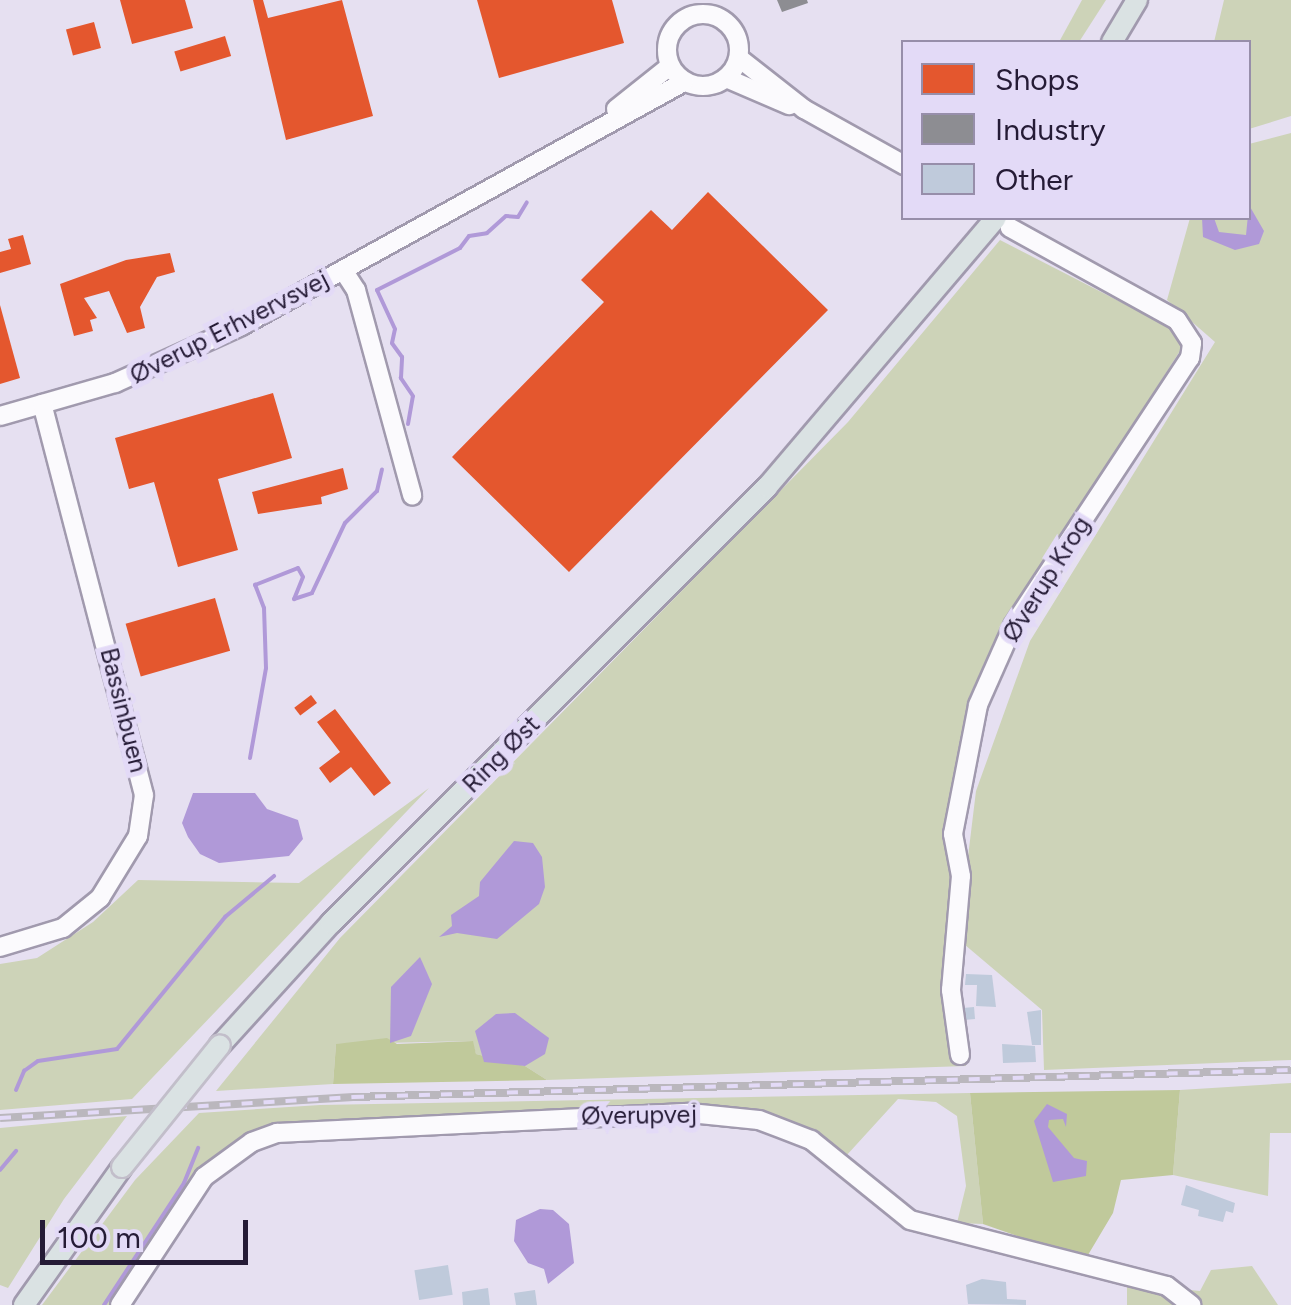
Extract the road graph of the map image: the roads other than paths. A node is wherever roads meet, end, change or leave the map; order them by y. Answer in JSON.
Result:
{"nodes":[{"id":1,"x":679,"y":0,"type":"edge"},
{"id":2,"x":1137,"y":0,"type":"edge"},
{"id":3,"x":702,"y":7,"type":"edge"},
{"id":4,"x":682,"y":20,"type":"junction"},
{"id":5,"x":1113,"y":40,"type":"edge"},
{"id":6,"x":738,"y":58,"type":"junction"},
{"id":7,"x":670,"y":66,"type":"junction"},
{"id":8,"x":726,"y":78,"type":"junction"},
{"id":9,"x":684,"y":82,"type":"junction"},
{"id":10,"x":804,"y":109,"type":"junction"},
{"id":11,"x":581,"y":137,"type":"junction"},
{"id":12,"x":901,"y":163,"type":"edge"},
{"id":13,"x":1003,"y":222,"type":"edge"},
{"id":14,"x":343,"y":270,"type":"junction"},
{"id":15,"x":42,"y":404,"type":"junction"},
{"id":16,"x":0,"y":416,"type":"edge"},
{"id":17,"x":412,"y":495,"type":"dead end"},
{"id":18,"x":0,"y":947,"type":"edge"},
{"id":19,"x":960,"y":1055,"type":"dead end"},
{"id":20,"x":24,"y":1305,"type":"edge"},
{"id":21,"x":120,"y":1305,"type":"edge"},
{"id":22,"x":1191,"y":1305,"type":"edge"}],
"edges":[{"from":1,"to":4,"type":"street"},
{"from":2,"to":5,"type":"main road"},
{"from":3,"to":4,"type":"street"},
{"from":3,"to":6,"type":"street"},
{"from":4,"to":7,"type":"street"},
{"from":6,"to":8,"type":"street"},
{"from":6,"to":10,"type":"street"},
{"from":7,"to":9,"type":"street"},
{"from":7,"to":11,"type":"street","name":"Øverup Erhvervsvej"},
{"from":8,"to":9,"type":"street"},
{"from":8,"to":10,"type":"street"},
{"from":9,"to":11,"type":"street","name":"Øverup Erhvervsvej"},
{"from":10,"to":12,"type":"street"},
{"from":11,"to":14,"type":"street","name":"Øverup Erhvervsvej"},
{"from":13,"to":19,"type":"street","name":"Øverup Krog"},
{"from":13,"to":20,"type":"main road","name":"Ring Øst","bridge":true},
{"from":14,"to":15,"type":"street","name":"Øverup Erhvervsvej"},
{"from":14,"to":17,"type":"street","name":"Øverup Erhvervsvej"},
{"from":15,"to":16,"type":"street","name":"Øverup Erhvervsvej"},
{"from":15,"to":18,"type":"street","name":"Bassinbuen"},
{"from":21,"to":22,"type":"street","name":"Øverupvej"}]}
